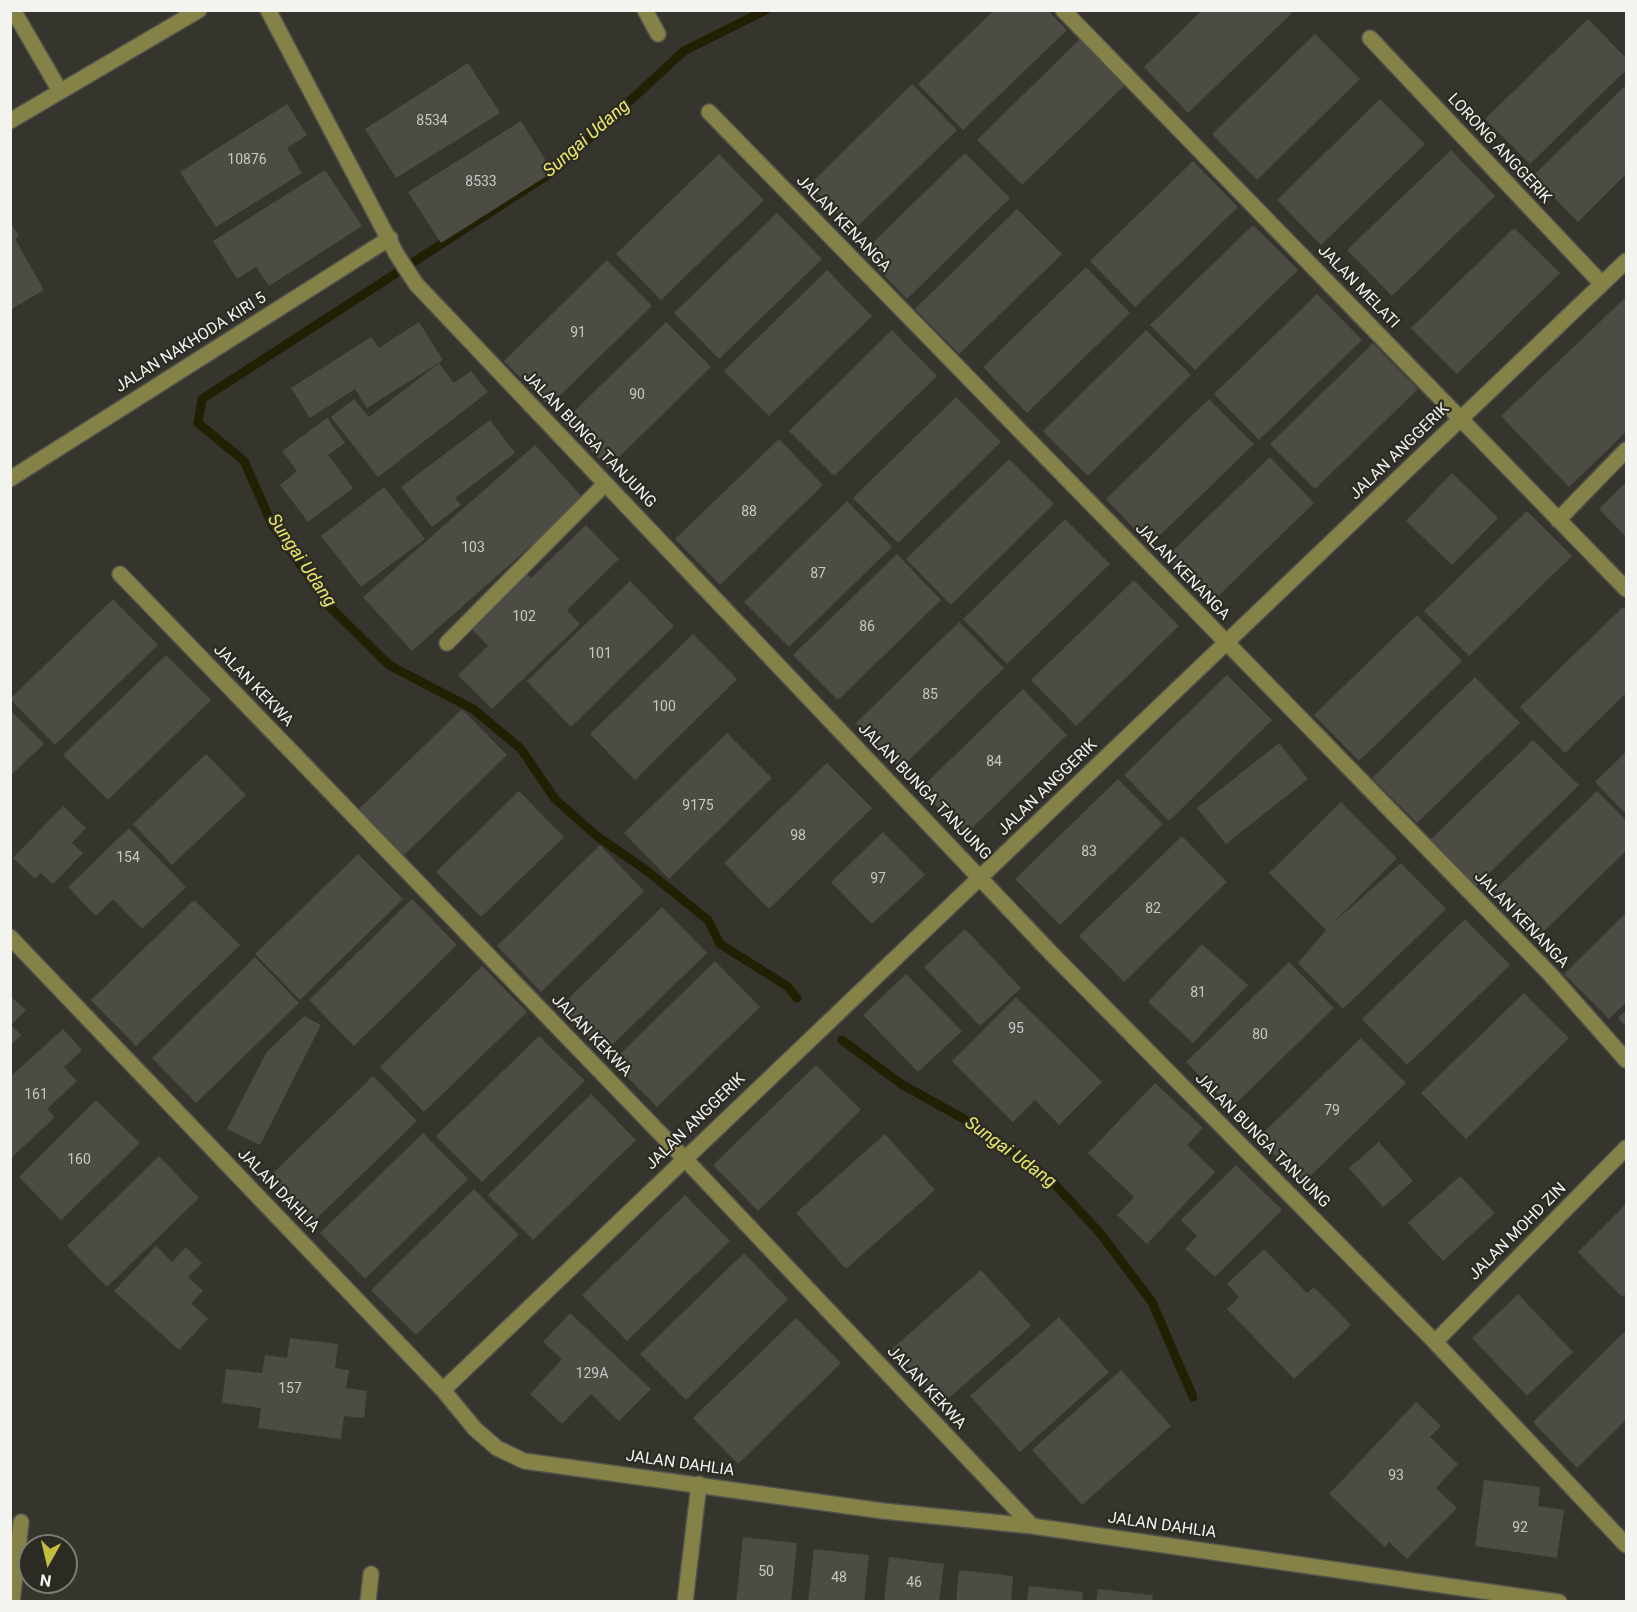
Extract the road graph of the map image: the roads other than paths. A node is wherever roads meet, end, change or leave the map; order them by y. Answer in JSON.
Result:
{"nodes":[{"id":1,"x":13,"y":10,"type":"edge"},
{"id":2,"x":199,"y":10,"type":"edge"},
{"id":3,"x":268,"y":10,"type":"edge"},
{"id":4,"x":645,"y":10,"type":"edge"},
{"id":5,"x":1063,"y":10,"type":"edge"},
{"id":6,"x":658,"y":34,"type":"dead end"},
{"id":7,"x":1370,"y":38,"type":"dead end"},
{"id":8,"x":60,"y":92,"type":"junction"},
{"id":9,"x":709,"y":112,"type":"dead end"},
{"id":10,"x":10,"y":121,"type":"edge"},
{"id":11,"x":390,"y":238,"type":"junction"},
{"id":12,"x":1626,"y":261,"type":"edge"},
{"id":13,"x":1602,"y":284,"type":"junction"},
{"id":14,"x":1461,"y":418,"type":"junction"},
{"id":15,"x":1626,"y":450,"type":"edge"},
{"id":16,"x":10,"y":479,"type":"edge"},
{"id":17,"x":605,"y":484,"type":"junction"},
{"id":18,"x":1558,"y":520,"type":"junction"},
{"id":19,"x":120,"y":574,"type":"dead end"},
{"id":20,"x":1626,"y":589,"type":"edge"},
{"id":21,"x":1226,"y":642,"type":"junction"},
{"id":22,"x":447,"y":643,"type":"dead end"},
{"id":23,"x":981,"y":877,"type":"junction"},
{"id":24,"x":10,"y":937,"type":"edge"},
{"id":25,"x":1626,"y":1060,"type":"edge"},
{"id":26,"x":1626,"y":1148,"type":"edge"},
{"id":27,"x":684,"y":1158,"type":"junction"},
{"id":28,"x":1435,"y":1342,"type":"junction"},
{"id":29,"x":443,"y":1390,"type":"junction"},
{"id":30,"x":699,"y":1484,"type":"junction"},
{"id":31,"x":21,"y":1522,"type":"dead end"},
{"id":32,"x":1032,"y":1526,"type":"junction"},
{"id":33,"x":1626,"y":1545,"type":"edge"},
{"id":34,"x":371,"y":1574,"type":"dead end"},
{"id":35,"x":12,"y":1602,"type":"edge"},
{"id":36,"x":368,"y":1602,"type":"edge"},
{"id":37,"x":684,"y":1602,"type":"edge"},
{"id":38,"x":1559,"y":1602,"type":"edge"}],
"edges":[{"from":1,"to":8,"type":"street"},
{"from":2,"to":8,"type":"street"},
{"from":3,"to":11,"type":"street","name":"JALAN BUNGA TANJUNG"},
{"from":4,"to":6,"type":"street"},
{"from":5,"to":14,"type":"street","name":"JALAN MELATI"},
{"from":7,"to":13,"type":"street","name":"LORONG ANGGERIK"},
{"from":8,"to":10,"type":"street"},
{"from":9,"to":21,"type":"street","name":"JALAN KENANGA"},
{"from":11,"to":16,"type":"street","name":"JALAN NAKHODA KIRI 5"},
{"from":11,"to":17,"type":"street","name":"JALAN BUNGA TANJUNG"},
{"from":12,"to":13,"type":"street","name":"JALAN ANGGERIK"},
{"from":13,"to":14,"type":"street","name":"JALAN ANGGERIK"},
{"from":14,"to":18,"type":"street","name":"JALAN MELATI"},
{"from":14,"to":21,"type":"street","name":"JALAN ANGGERIK"},
{"from":15,"to":18,"type":"street"},
{"from":17,"to":22,"type":"street"},
{"from":17,"to":23,"type":"street","name":"JALAN BUNGA TANJUNG"},
{"from":18,"to":20,"type":"street","name":"JALAN MELATI"},
{"from":19,"to":27,"type":"street","name":"JALAN KEKWA"},
{"from":21,"to":23,"type":"street","name":"JALAN ANGGERIK"},
{"from":21,"to":25,"type":"street","name":"JALAN KENANGA"},
{"from":23,"to":27,"type":"street","name":"JALAN ANGGERIK"},
{"from":23,"to":28,"type":"street","name":"JALAN BUNGA TANJUNG"},
{"from":24,"to":29,"type":"street","name":"JALAN DAHLIA"},
{"from":26,"to":28,"type":"street","name":"JALAN MOHD ZIN"},
{"from":27,"to":29,"type":"street","name":"JALAN ANGGERIK"},
{"from":27,"to":32,"type":"street","name":"JALAN KEKWA"},
{"from":28,"to":33,"type":"street","name":"JALAN BUNGA TANJUNG"},
{"from":29,"to":30,"type":"street","name":"JALAN DAHLIA"},
{"from":30,"to":32,"type":"street","name":"JALAN DAHLIA"},
{"from":30,"to":37,"type":"street"},
{"from":31,"to":35,"type":"street"},
{"from":32,"to":38,"type":"street","name":"JALAN DAHLIA"},
{"from":34,"to":36,"type":"street"}]}
